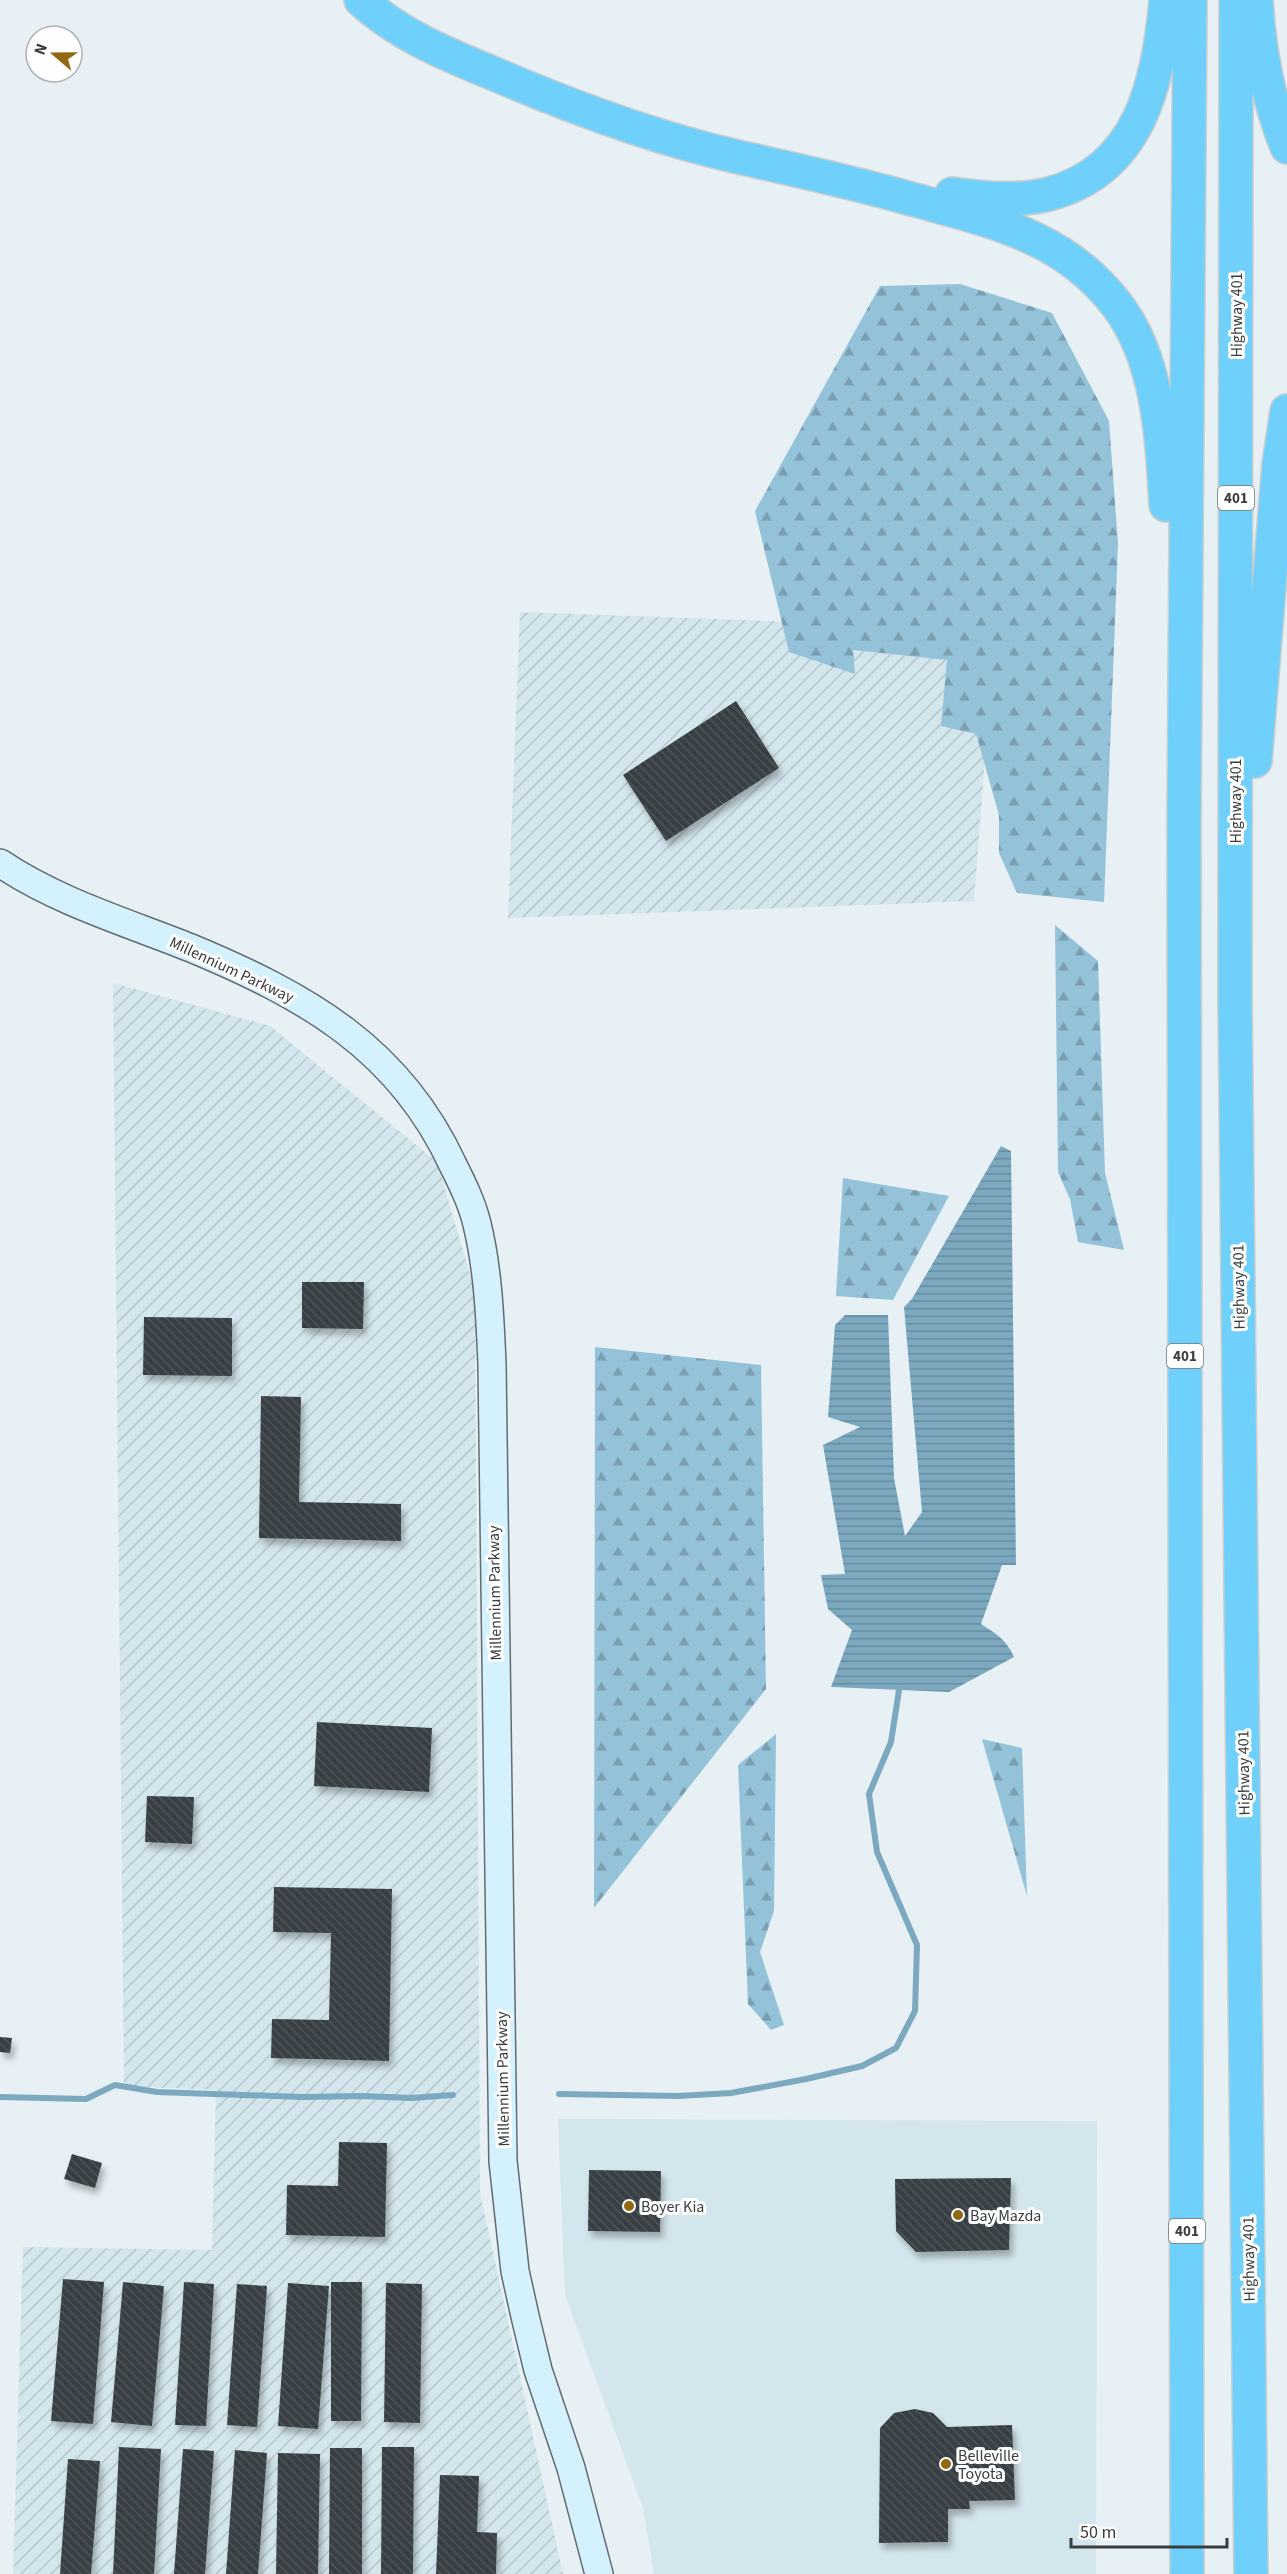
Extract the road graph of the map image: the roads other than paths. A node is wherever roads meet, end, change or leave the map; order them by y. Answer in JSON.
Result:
{"nodes":[{"id":1,"x":361,"y":0,"type":"edge"},
{"id":2,"x":1166,"y":0,"type":"edge"},
{"id":3,"x":1190,"y":0,"type":"edge"},
{"id":4,"x":1236,"y":0,"type":"edge"},
{"id":5,"x":1256,"y":0,"type":"edge"},
{"id":6,"x":1287,"y":147,"type":"edge"},
{"id":7,"x":838,"y":178,"type":"junction"},
{"id":8,"x":1287,"y":411,"type":"edge"},
{"id":9,"x":1184,"y":824,"type":"junction"},
{"id":10,"x":0,"y":863,"type":"edge"},
{"id":11,"x":1235,"y":996,"type":"junction"},
{"id":12,"x":599,"y":2574,"type":"edge"},
{"id":13,"x":1187,"y":2574,"type":"edge"},
{"id":14,"x":1251,"y":2574,"type":"edge"}],
"edges":[{"from":1,"to":7,"type":"highway"},
{"from":2,"to":7,"type":"highway"},
{"from":3,"to":9,"type":"highway","number":"401"},
{"from":4,"to":11,"type":"highway","name":"Highway 401","number":"401"},
{"from":5,"to":6,"type":"highway"},
{"from":7,"to":9,"type":"highway"},
{"from":8,"to":11,"type":"highway"},
{"from":9,"to":13,"type":"highway","number":"401"},
{"from":10,"to":12,"type":"street","name":"Millennium Parkway"},
{"from":11,"to":14,"type":"highway","name":"Highway 401","number":"401"}]}
